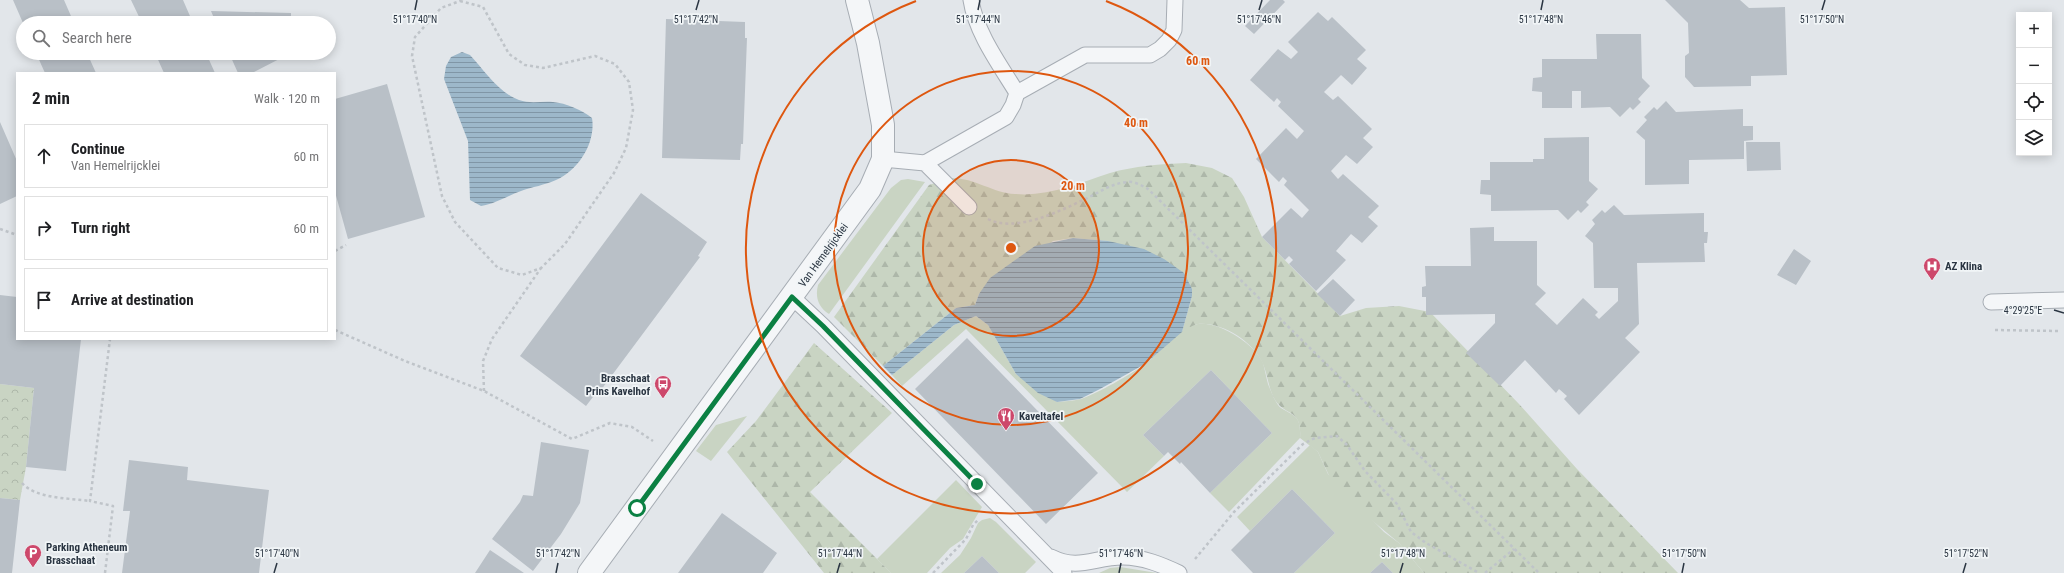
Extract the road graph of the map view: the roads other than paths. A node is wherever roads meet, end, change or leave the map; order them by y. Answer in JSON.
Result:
{"nodes":[{"id":1,"x":857,"y":0,"type":"edge"},
{"id":2,"x":971,"y":0,"type":"edge"},
{"id":3,"x":1176,"y":0,"type":"edge"},
{"id":4,"x":1017,"y":93,"type":"junction"},
{"id":5,"x":883,"y":159,"type":"junction"},
{"id":6,"x":925,"y":163,"type":"junction"},
{"id":7,"x":969,"y":207,"type":"road end"},
{"id":8,"x":792,"y":297,"type":"junction"},
{"id":9,"x":2064,"y":300,"type":"edge"},
{"id":10,"x":1991,"y":302,"type":"dead end"},
{"id":11,"x":1046,"y":554,"type":"junction"},
{"id":12,"x":589,"y":573,"type":"edge"},
{"id":13,"x":1064,"y":573,"type":"edge"},
{"id":14,"x":1179,"y":573,"type":"edge"}],
"edges":[{"from":1,"to":5,"type":"street","name":"Van Hemelrijcklei"},
{"from":2,"to":4,"type":"lane"},
{"from":3,"to":4,"type":"lane"},
{"from":4,"to":6,"type":"lane"},
{"from":5,"to":6,"type":"lane"},
{"from":5,"to":8,"type":"street","name":"Van Hemelrijcklei"},
{"from":6,"to":7,"type":"lane"},
{"from":8,"to":11,"type":"lane"},
{"from":8,"to":12,"type":"street","name":"Van Hemelrijcklei"},
{"from":9,"to":10,"type":"lane"},
{"from":11,"to":13,"type":"lane"},
{"from":11,"to":14,"type":"lane"}]}
